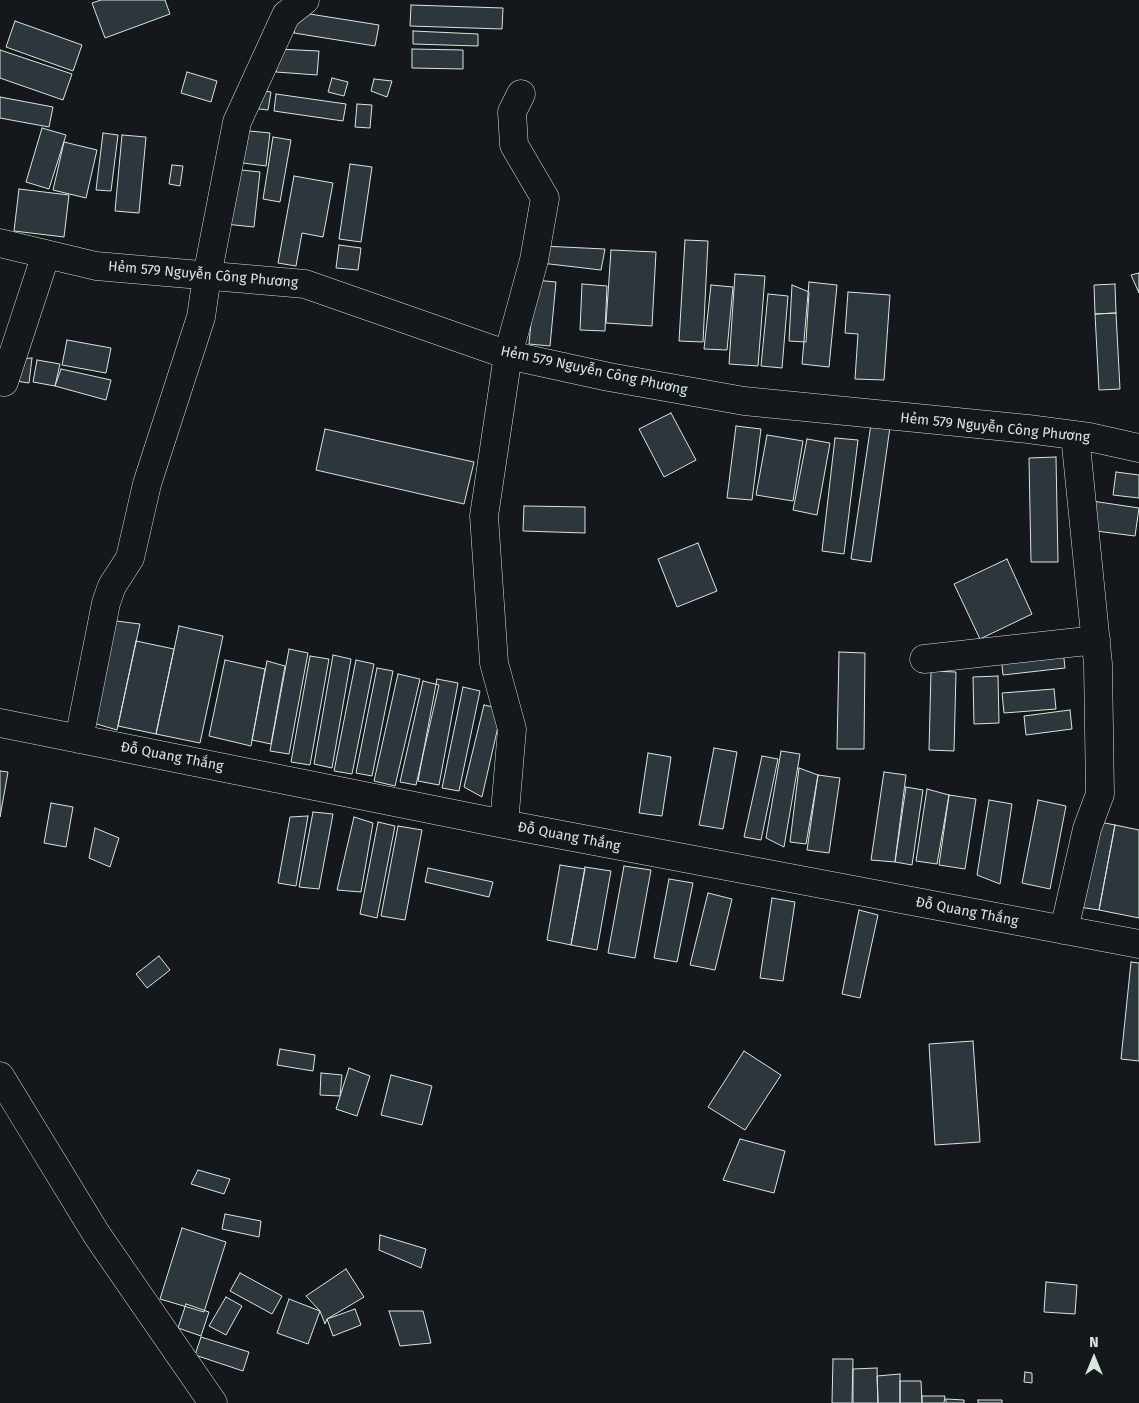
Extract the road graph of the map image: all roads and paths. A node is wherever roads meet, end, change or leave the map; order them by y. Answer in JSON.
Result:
{"nodes":[{"id":1,"x":305,"y":0,"type":"edge"},
{"id":2,"x":521,"y":94,"type":"dead end"},
{"id":3,"x":0,"y":244,"type":"edge"},
{"id":4,"x":46,"y":254,"type":"junction"},
{"id":5,"x":207,"y":276,"type":"junction"},
{"id":6,"x":508,"y":355,"type":"junction"},
{"id":7,"x":4,"y":382,"type":"dead end"},
{"id":8,"x":1075,"y":435,"type":"junction"},
{"id":9,"x":1139,"y":448,"type":"edge"},
{"id":10,"x":1096,"y":640,"type":"junction"},
{"id":11,"x":924,"y":660,"type":"dead end"},
{"id":12,"x":0,"y":723,"type":"edge"},
{"id":13,"x":79,"y":738,"type":"junction"},
{"id":14,"x":504,"y":824,"type":"junction"},
{"id":15,"x":1064,"y":930,"type":"junction"},
{"id":16,"x":1139,"y":944,"type":"edge"},
{"id":17,"x":0,"y":1076,"type":"edge"},
{"id":18,"x":213,"y":1403,"type":"edge"}],
"edges":[{"from":1,"to":5,"type":"street"},
{"from":2,"to":6,"type":"street"},
{"from":3,"to":4,"type":"street","name":"Hẻm 579 Nguyễn Công Phương"},
{"from":4,"to":5,"type":"street","name":"Hẻm 579 Nguyễn Công Phương"},
{"from":4,"to":7,"type":"street"},
{"from":5,"to":6,"type":"street","name":"Hẻm 579 Nguyễn Công Phương"},
{"from":5,"to":13,"type":"street"},
{"from":6,"to":8,"type":"street","name":"Hẻm 579 Nguyễn Công Phương"},
{"from":6,"to":14,"type":"street"},
{"from":8,"to":9,"type":"street","name":"Hẻm 579 Nguyễn Công Phương"},
{"from":8,"to":10,"type":"street"},
{"from":10,"to":11,"type":"street"},
{"from":10,"to":15,"type":"street"},
{"from":12,"to":13,"type":"street","name":"Đỗ Quang Thắng"},
{"from":13,"to":14,"type":"street","name":"Đỗ Quang Thắng"},
{"from":14,"to":15,"type":"street","name":"Đỗ Quang Thắng"},
{"from":15,"to":16,"type":"street","name":"Đỗ Quang Thắng"},
{"from":17,"to":18,"type":"street"}]}
